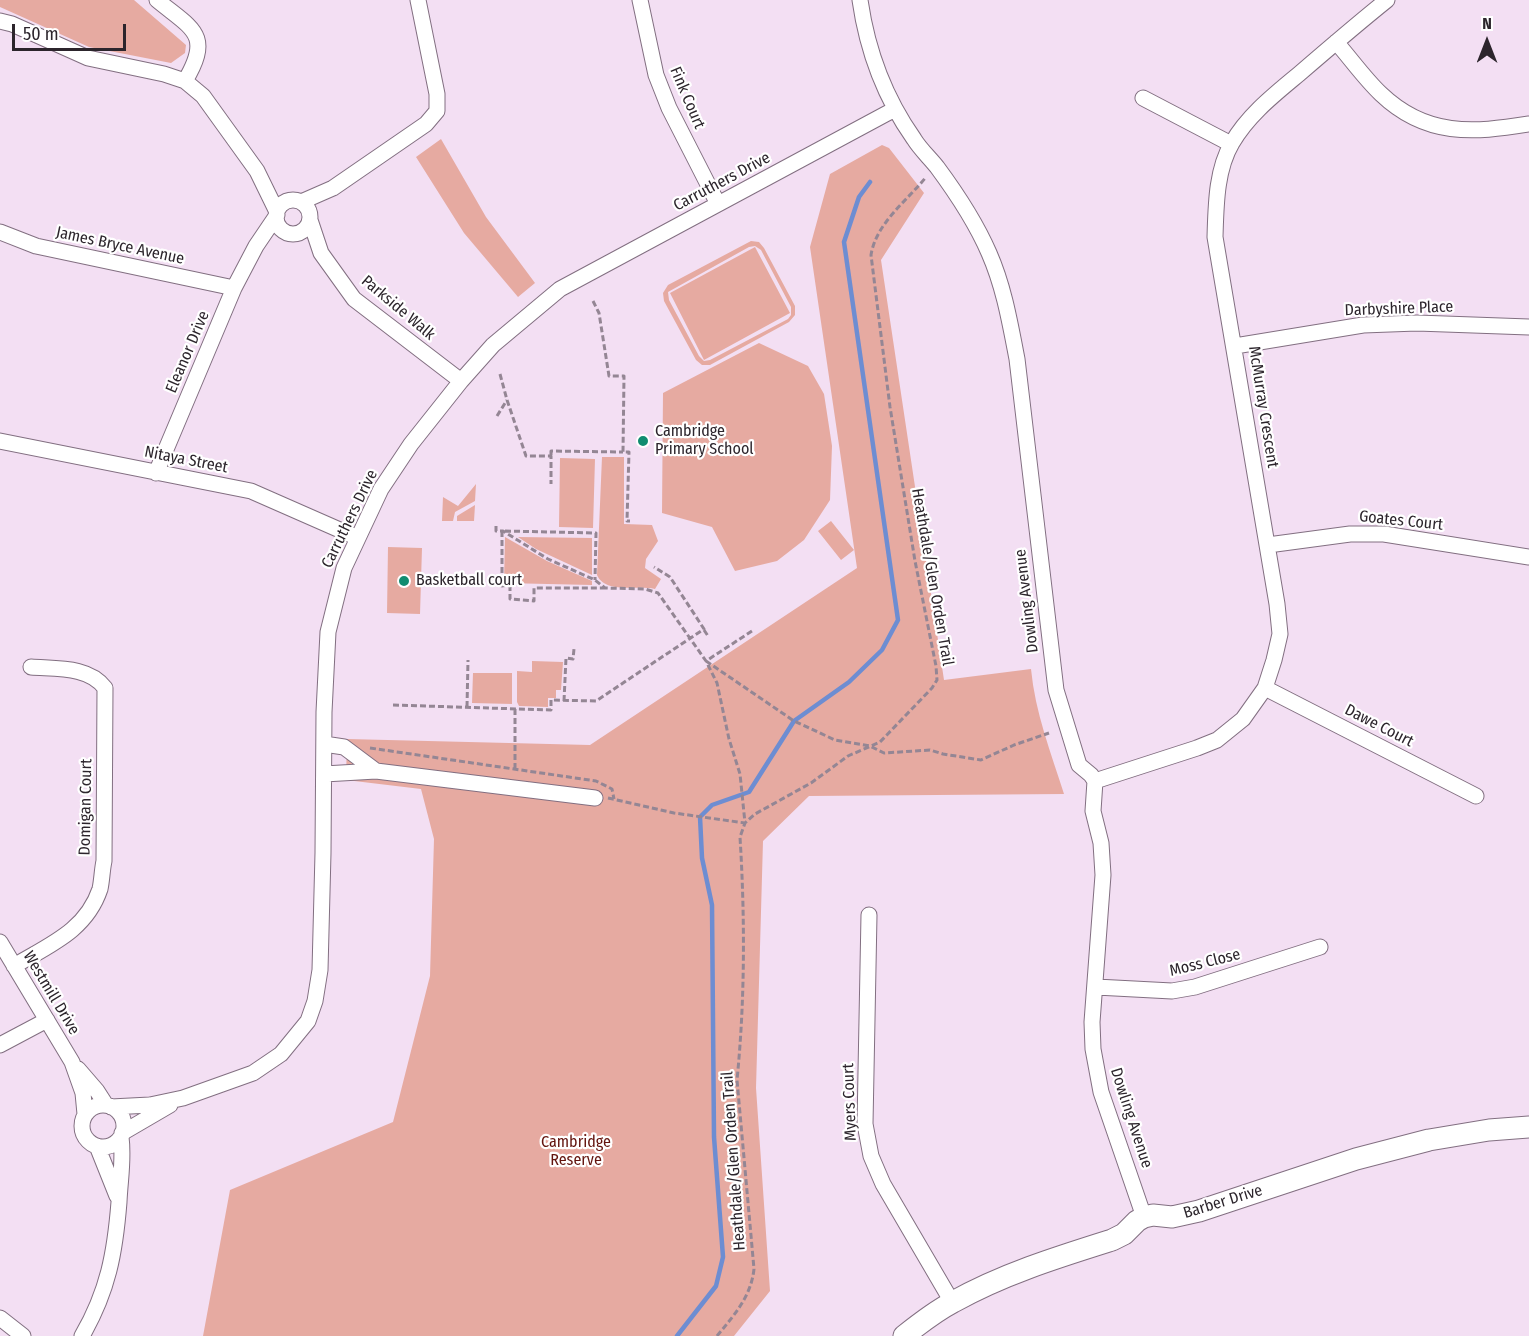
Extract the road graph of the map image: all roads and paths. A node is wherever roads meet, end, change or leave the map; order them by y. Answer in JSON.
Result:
{"nodes":[{"id":1,"x":157,"y":0,"type":"edge"},
{"id":2,"x":418,"y":0,"type":"edge"},
{"id":3,"x":640,"y":0,"type":"edge"},
{"id":4,"x":860,"y":0,"type":"edge"},
{"id":5,"x":1387,"y":0,"type":"edge"},
{"id":6,"x":0,"y":21,"type":"edge"},
{"id":7,"x":1336,"y":42,"type":"junction"},
{"id":8,"x":185,"y":81,"type":"junction"},
{"id":9,"x":1143,"y":98,"type":"dead end"},
{"id":10,"x":895,"y":110,"type":"junction"},
{"id":11,"x":1529,"y":124,"type":"edge"},
{"id":12,"x":1231,"y":144,"type":"junction"},
{"id":13,"x":936,"y":166,"type":"junction"},
{"id":14,"x":257,"y":171,"type":"junction"},
{"id":15,"x":333,"y":188,"type":"junction"},
{"id":16,"x":298,"y":201,"type":"junction"},
{"id":17,"x":718,"y":204,"type":"junction"},
{"id":18,"x":277,"y":213,"type":"junction"},
{"id":19,"x":310,"y":218,"type":"junction"},
{"id":20,"x":0,"y":232,"type":"edge"},
{"id":21,"x":292,"y":233,"type":"junction"},
{"id":22,"x":256,"y":246,"type":"junction"},
{"id":23,"x":321,"y":253,"type":"junction"},
{"id":24,"x":234,"y":288,"type":"junction"},
{"id":25,"x":593,"y":301,"type":"dead end"},
{"id":26,"x":1529,"y":327,"type":"edge"},
{"id":27,"x":1235,"y":346,"type":"junction"},
{"id":28,"x":500,"y":374,"type":"dead end"},
{"id":29,"x":461,"y":381,"type":"junction"},
{"id":30,"x":507,"y":400,"type":"junction"},
{"id":31,"x":496,"y":416,"type":"dead end"},
{"id":32,"x":0,"y":441,"type":"edge"},
{"id":33,"x":623,"y":452,"type":"junction"},
{"id":34,"x":551,"y":456,"type":"junction"},
{"id":35,"x":156,"y":473,"type":"junction"},
{"id":36,"x":551,"y":484,"type":"dead end"},
{"id":37,"x":630,"y":521,"type":"dead end"},
{"id":38,"x":496,"y":526,"type":"dead end"},
{"id":39,"x":502,"y":531,"type":"junction"},
{"id":40,"x":358,"y":538,"type":"junction"},
{"id":41,"x":1268,"y":545,"type":"junction"},
{"id":42,"x":1529,"y":557,"type":"edge"},
{"id":43,"x":654,"y":567,"type":"dead end"},
{"id":44,"x":595,"y":580,"type":"junction"},
{"id":45,"x":605,"y":588,"type":"junction"},
{"id":46,"x":752,"y":629,"type":"dead end"},
{"id":47,"x":704,"y":630,"type":"junction"},
{"id":48,"x":708,"y":636,"type":"dead end"},
{"id":49,"x":691,"y":638,"type":"junction"},
{"id":50,"x":574,"y":649,"type":"dead end"},
{"id":51,"x":468,"y":660,"type":"dead end"},
{"id":52,"x":706,"y":661,"type":"junction"},
{"id":53,"x":31,"y":667,"type":"dead end"},
{"id":54,"x":1265,"y":688,"type":"junction"},
{"id":55,"x":564,"y":701,"type":"junction"},
{"id":56,"x":393,"y":705,"type":"dead end"},
{"id":57,"x":467,"y":707,"type":"junction"},
{"id":58,"x":515,"y":708,"type":"junction"},
{"id":59,"x":1048,"y":733,"type":"dead end"},
{"id":60,"x":324,"y":744,"type":"junction"},
{"id":61,"x":361,"y":746,"type":"dead end"},
{"id":62,"x":870,"y":746,"type":"junction"},
{"id":63,"x":514,"y":769,"type":"junction"},
{"id":64,"x":376,"y":771,"type":"junction"},
{"id":65,"x":324,"y":774,"type":"junction"},
{"id":66,"x":1095,"y":781,"type":"junction"},
{"id":67,"x":1476,"y":796,"type":"dead end"},
{"id":68,"x":596,"y":798,"type":"joint"},
{"id":69,"x":614,"y":799,"type":"junction"},
{"id":70,"x":745,"y":823,"type":"junction"},
{"id":71,"x":869,"y":915,"type":"dead end"},
{"id":72,"x":0,"y":942,"type":"edge"},
{"id":73,"x":1320,"y":947,"type":"dead end"},
{"id":74,"x":14,"y":966,"type":"junction"},
{"id":75,"x":1096,"y":987,"type":"junction"},
{"id":76,"x":47,"y":1020,"type":"junction"},
{"id":77,"x":0,"y":1045,"type":"edge"},
{"id":78,"x":72,"y":1062,"type":"junction"},
{"id":79,"x":183,"y":1098,"type":"junction"},
{"id":80,"x":109,"y":1106,"type":"junction"},
{"id":81,"x":85,"y":1114,"type":"junction"},
{"id":82,"x":1529,"y":1127,"type":"edge"},
{"id":83,"x":121,"y":1135,"type":"junction"},
{"id":84,"x":97,"y":1146,"type":"junction"},
{"id":85,"x":119,"y":1202,"type":"junction"},
{"id":86,"x":1144,"y":1217,"type":"junction"},
{"id":87,"x":952,"y":1302,"type":"junction"},
{"id":88,"x":0,"y":1318,"type":"edge"},
{"id":89,"x":23,"y":1336,"type":"edge"},
{"id":90,"x":82,"y":1336,"type":"edge"},
{"id":91,"x":717,"y":1336,"type":"edge"},
{"id":92,"x":904,"y":1336,"type":"edge"}],
"edges":[{"from":1,"to":8,"type":"street"},
{"from":2,"to":15,"type":"street"},
{"from":3,"to":17,"type":"street","name":"Fink Court"},
{"from":4,"to":10,"type":"street","name":"Dowling Avenue"},
{"from":5,"to":7,"type":"street","name":"McMurray Crescent"},
{"from":6,"to":8,"type":"street"},
{"from":7,"to":11,"type":"street"},
{"from":7,"to":12,"type":"street","name":"McMurray Crescent"},
{"from":8,"to":14,"type":"street"},
{"from":9,"to":12,"type":"street"},
{"from":10,"to":13,"type":"street","name":"Dowling Avenue"},
{"from":10,"to":17,"type":"street","name":"Carruthers Drive"},
{"from":12,"to":27,"type":"street","name":"McMurray Crescent"},
{"from":13,"to":62,"type":"path","name":"Heathdale/Glen Orden Trail"},
{"from":13,"to":66,"type":"street","name":"Dowling Avenue"},
{"from":14,"to":16,"type":"street"},
{"from":14,"to":18,"type":"street"},
{"from":15,"to":16,"type":"street"},
{"from":15,"to":19,"type":"street"},
{"from":16,"to":18,"type":"street"},
{"from":16,"to":19,"type":"street"},
{"from":17,"to":29,"type":"street","name":"Carruthers Drive"},
{"from":18,"to":21,"type":"street"},
{"from":18,"to":22,"type":"street","name":"Eleanor Drive"},
{"from":19,"to":21,"type":"street"},
{"from":19,"to":23,"type":"street","name":"Parkside Walk"},
{"from":20,"to":24,"type":"street","name":"James Bryce Avenue"},
{"from":21,"to":22,"type":"street"},
{"from":21,"to":23,"type":"street","name":"Parkside Walk"},
{"from":22,"to":24,"type":"street","name":"Eleanor Drive"},
{"from":23,"to":29,"type":"street","name":"Parkside Walk"},
{"from":24,"to":35,"type":"street","name":"Eleanor Drive"},
{"from":25,"to":33,"type":"path"},
{"from":26,"to":27,"type":"street","name":"Darbyshire Place"},
{"from":27,"to":41,"type":"street","name":"McMurray Crescent"},
{"from":28,"to":30,"type":"path"},
{"from":29,"to":40,"type":"street","name":"Carruthers Drive"},
{"from":30,"to":31,"type":"path"},
{"from":30,"to":34,"type":"path"},
{"from":32,"to":35,"type":"street","name":"Nitaya Street"},
{"from":33,"to":34,"type":"path"},
{"from":33,"to":37,"type":"path"},
{"from":34,"to":36,"type":"path"},
{"from":35,"to":40,"type":"street","name":"Nitaya Street"},
{"from":38,"to":39,"type":"path"},
{"from":39,"to":44,"type":"path"},
{"from":39,"to":44,"type":"path"},
{"from":39,"to":45,"type":"path"},
{"from":40,"to":60,"type":"street","name":"Carruthers Drive"},
{"from":41,"to":42,"type":"street","name":"Goates Court"},
{"from":41,"to":54,"type":"street","name":"McMurray Crescent"},
{"from":43,"to":47,"type":"path"},
{"from":44,"to":45,"type":"path"},
{"from":45,"to":49,"type":"path"},
{"from":46,"to":52,"type":"path"},
{"from":47,"to":48,"type":"path"},
{"from":47,"to":49,"type":"path"},
{"from":49,"to":52,"type":"path"},
{"from":49,"to":55,"type":"path"},
{"from":50,"to":55,"type":"path"},
{"from":51,"to":57,"type":"path"},
{"from":52,"to":62,"type":"path"},
{"from":52,"to":70,"type":"path"},
{"from":53,"to":74,"type":"street","name":"Domigan Court"},
{"from":54,"to":66,"type":"street","name":"McMurray Crescent"},
{"from":54,"to":67,"type":"street","name":"Dawe Court"},
{"from":55,"to":58,"type":"path"},
{"from":56,"to":57,"type":"path"},
{"from":57,"to":58,"type":"path"},
{"from":58,"to":63,"type":"path"},
{"from":59,"to":62,"type":"path"},
{"from":60,"to":64,"type":"street"},
{"from":60,"to":65,"type":"street","name":"Carruthers Drive"},
{"from":61,"to":63,"type":"path"},
{"from":62,"to":70,"type":"path","name":"Heathdale/Glen Orden Trail"},
{"from":63,"to":69,"type":"path"},
{"from":64,"to":65,"type":"street"},
{"from":64,"to":68,"type":"street"},
{"from":65,"to":79,"type":"street","name":"Carruthers Drive"},
{"from":66,"to":75,"type":"street","name":"Dowling Avenue"},
{"from":68,"to":69,"type":"path"},
{"from":69,"to":70,"type":"path"},
{"from":70,"to":91,"type":"path","name":"Heathdale/Glen Orden Trail"},
{"from":71,"to":87,"type":"street","name":"Myers Court"},
{"from":72,"to":74,"type":"street","name":"Westmill Drive"},
{"from":73,"to":75,"type":"street","name":"Moss Close"},
{"from":74,"to":76,"type":"street","name":"Westmill Drive"},
{"from":75,"to":86,"type":"street","name":"Dowling Avenue"},
{"from":76,"to":77,"type":"street"},
{"from":76,"to":78,"type":"street","name":"Westmill Drive"},
{"from":78,"to":80,"type":"street","name":"Westmill Drive"},
{"from":78,"to":81,"type":"street","name":"Westmill Drive"},
{"from":79,"to":80,"type":"street","name":"Carruthers Drive"},
{"from":79,"to":83,"type":"street","name":"Carruthers Drive"},
{"from":80,"to":81,"type":"street"},
{"from":80,"to":83,"type":"street"},
{"from":81,"to":84,"type":"street"},
{"from":82,"to":86,"type":"street","name":"Barber Drive"},
{"from":83,"to":84,"type":"street"},
{"from":83,"to":85,"type":"street"},
{"from":84,"to":85,"type":"street"},
{"from":85,"to":90,"type":"street"},
{"from":86,"to":87,"type":"street"},
{"from":87,"to":92,"type":"street"},
{"from":88,"to":89,"type":"street"}]}
